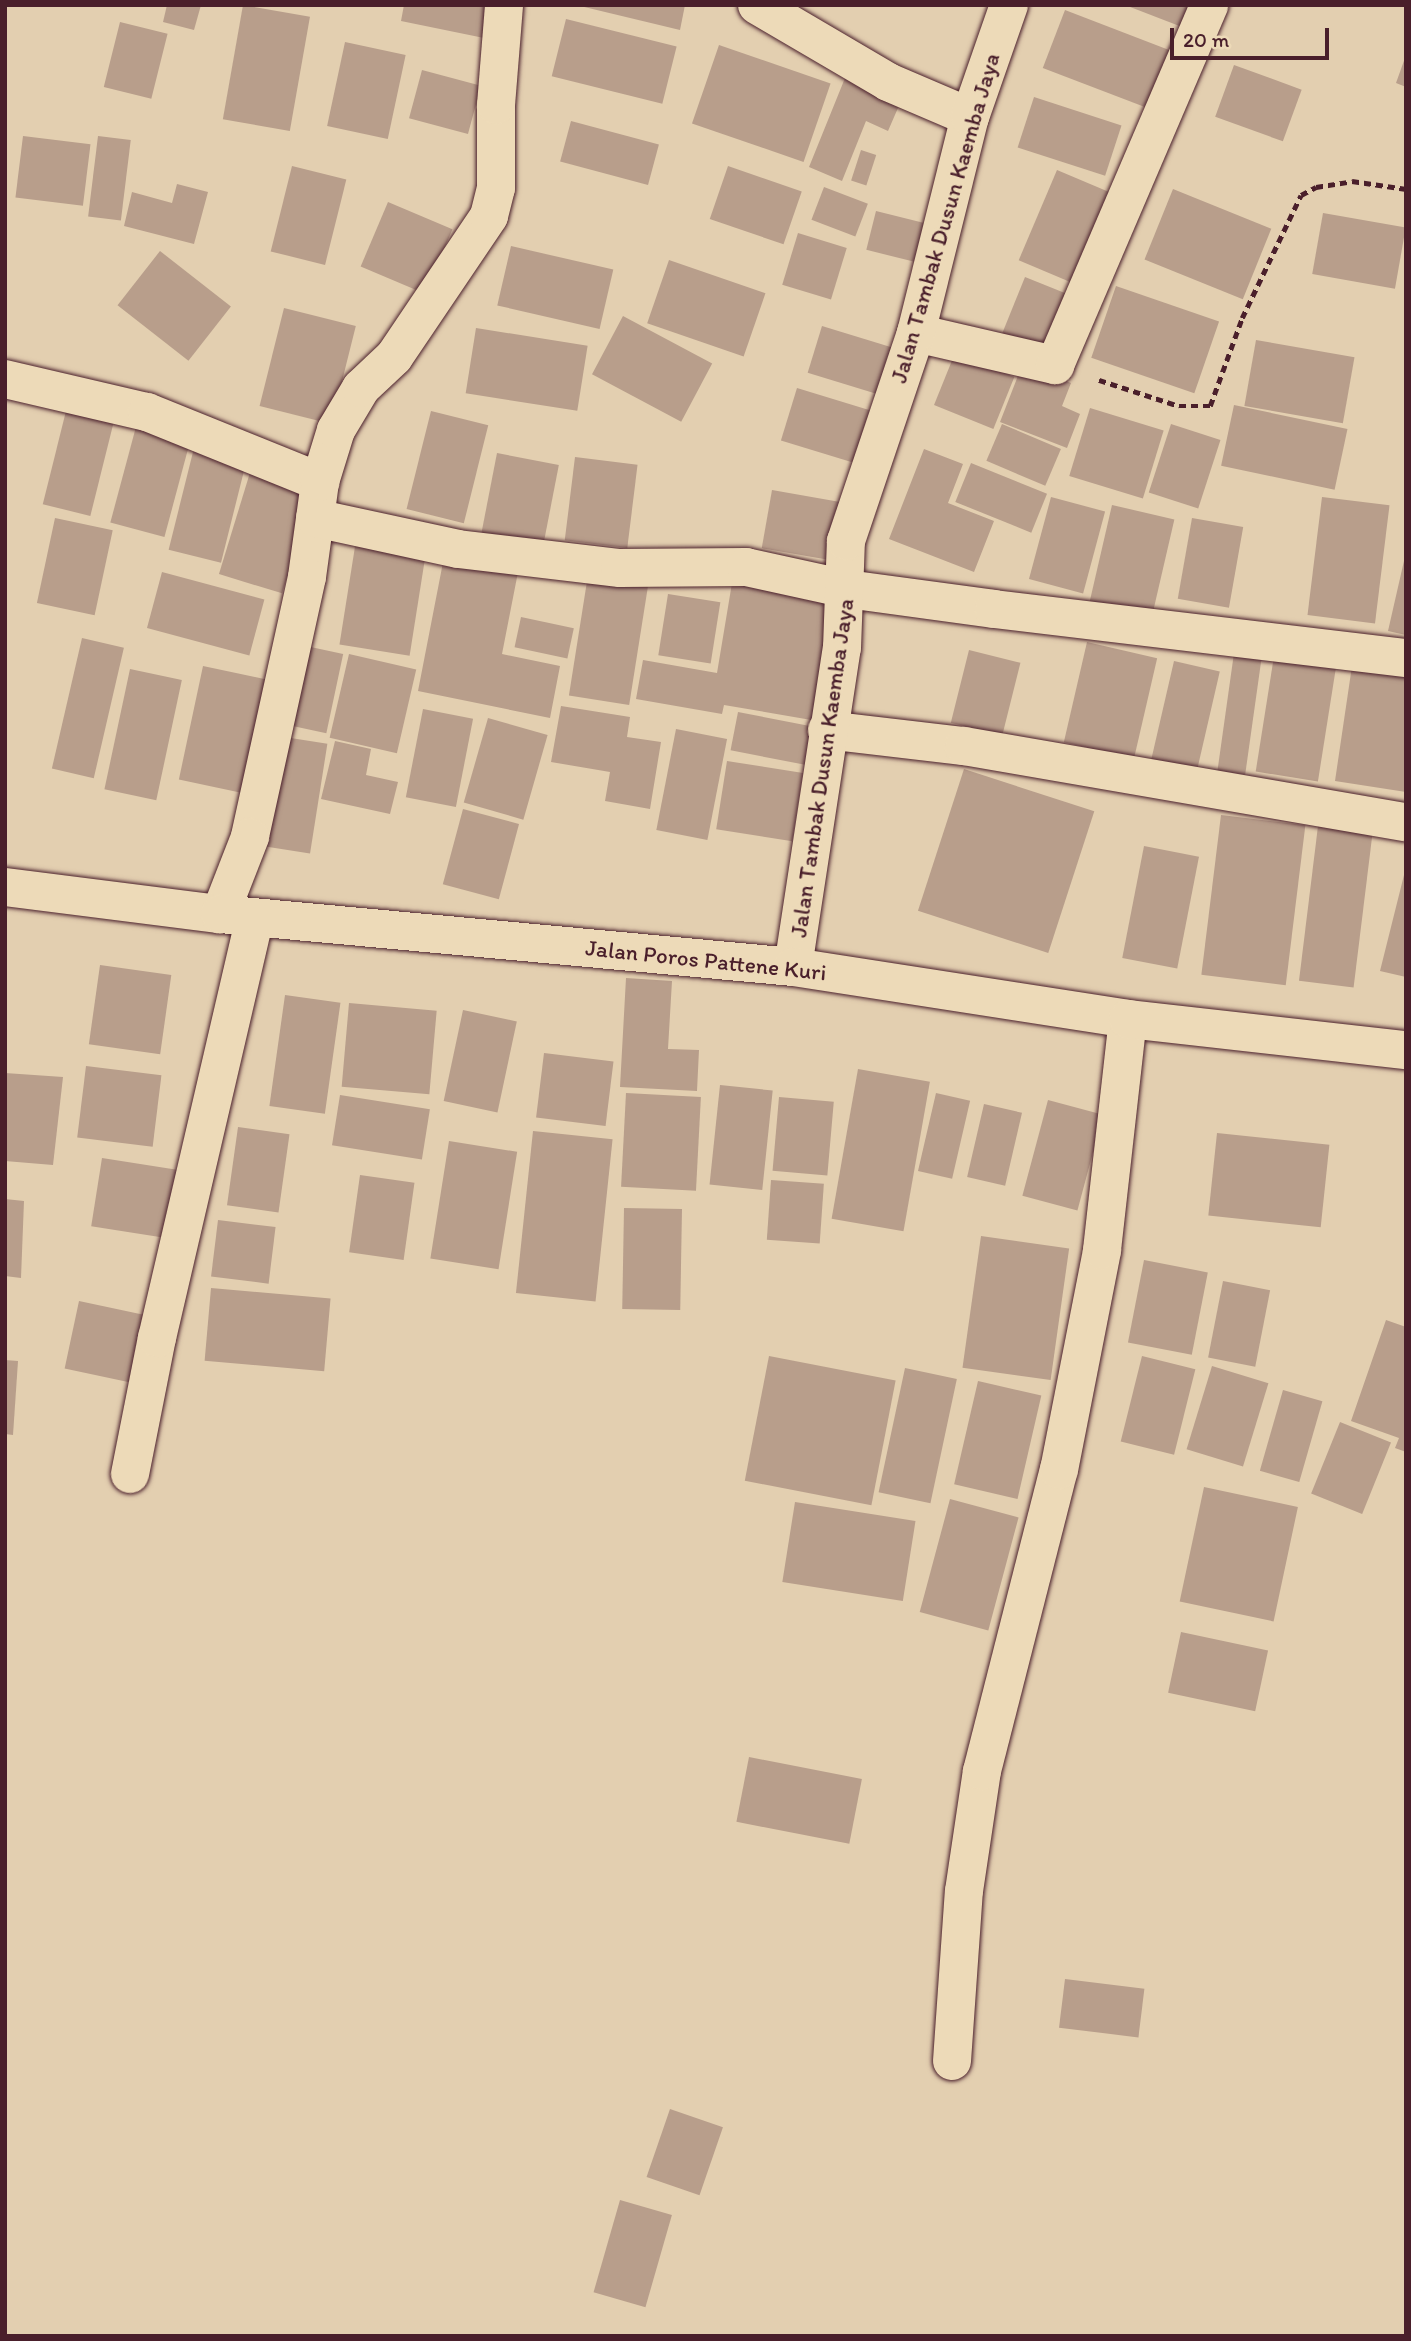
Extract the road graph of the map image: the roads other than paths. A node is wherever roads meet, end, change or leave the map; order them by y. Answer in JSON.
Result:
{"nodes":[{"id":1,"x":503,"y":5,"type":"edge"},
{"id":2,"x":757,"y":5,"type":"edge"},
{"id":3,"x":1009,"y":5,"type":"edge"},
{"id":4,"x":1209,"y":5,"type":"edge"},
{"id":5,"x":970,"y":117,"type":"junction"},
{"id":6,"x":916,"y":333,"type":"junction"},
{"id":7,"x":6,"y":384,"type":"edge"},
{"id":8,"x":318,"y":500,"type":"junction"},
{"id":9,"x":847,"y":589,"type":"junction"},
{"id":10,"x":1406,"y":658,"type":"edge"},
{"id":11,"x":827,"y":730,"type":"junction"},
{"id":12,"x":1406,"y":822,"type":"edge"},
{"id":13,"x":5,"y":887,"type":"edge"},
{"id":14,"x":238,"y":916,"type":"junction"},
{"id":15,"x":793,"y":967,"type":"junction"},
{"id":16,"x":1128,"y":1019,"type":"junction"},
{"id":17,"x":1406,"y":1050,"type":"edge"},
{"id":18,"x":130,"y":1474,"type":"dead end"},
{"id":19,"x":952,"y":2061,"type":"dead end"}],
"edges":[{"from":1,"to":8,"type":"street"},
{"from":2,"to":5,"type":"street"},
{"from":3,"to":5,"type":"street","name":"Jalan Tambak Dusun Kaemba Jaya"},
{"from":4,"to":6,"type":"street"},
{"from":5,"to":6,"type":"street","name":"Jalan Tambak Dusun Kaemba Jaya"},
{"from":6,"to":9,"type":"street","name":"Jalan Tambak Dusun Kaemba Jaya"},
{"from":7,"to":8,"type":"street"},
{"from":8,"to":9,"type":"street"},
{"from":8,"to":14,"type":"street"},
{"from":9,"to":10,"type":"street"},
{"from":9,"to":11,"type":"street","name":"Jalan Tambak Dusun Kaemba Jaya"},
{"from":11,"to":12,"type":"street"},
{"from":11,"to":15,"type":"street","name":"Jalan Tambak Dusun Kaemba Jaya"},
{"from":13,"to":14,"type":"street","name":"Jalan Poros Pattene Kuri"},
{"from":14,"to":15,"type":"street","name":"Jalan Poros Pattene Kuri"},
{"from":14,"to":18,"type":"street"},
{"from":15,"to":16,"type":"street","name":"Jalan Poros Pattene Kuri"},
{"from":16,"to":17,"type":"street","name":"Jalan Poros Pattene Kuri"},
{"from":16,"to":19,"type":"street"}]}
